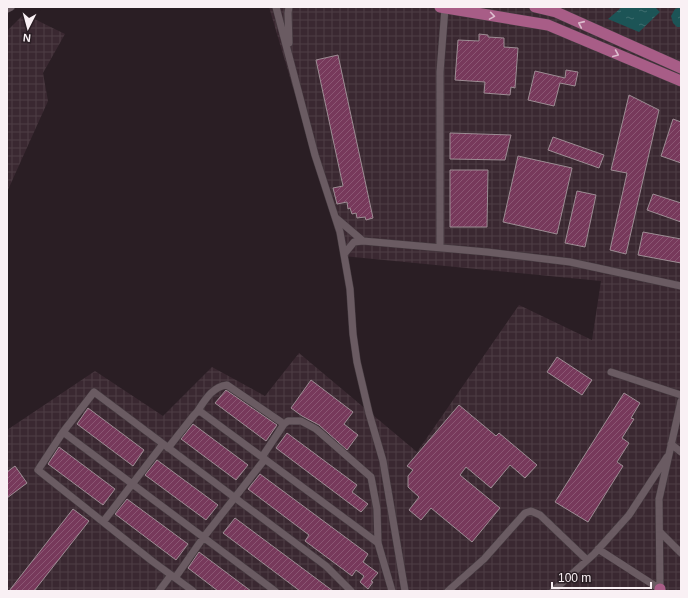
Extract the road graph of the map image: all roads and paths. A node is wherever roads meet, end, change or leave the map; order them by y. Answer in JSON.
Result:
{"nodes":[{"id":1,"x":11,"y":7,"type":"edge"},
{"id":2,"x":276,"y":7,"type":"edge"},
{"id":3,"x":289,"y":7,"type":"edge"},
{"id":4,"x":535,"y":7,"type":"edge"},
{"id":5,"x":442,"y":8,"type":"edge"},
{"id":6,"x":7,"y":9,"type":"edge"},
{"id":7,"x":289,"y":53,"type":"junction"},
{"id":8,"x":678,"y":66,"type":"edge"},
{"id":9,"x":681,"y":81,"type":"edge"},
{"id":10,"x":335,"y":217,"type":"junction"},
{"id":11,"x":363,"y":241,"type":"junction"},
{"id":12,"x":440,"y":248,"type":"junction"},
{"id":13,"x":345,"y":253,"type":"junction"},
{"id":14,"x":681,"y":286,"type":"edge"},
{"id":15,"x":611,"y":372,"type":"dead end"},
{"id":16,"x":681,"y":395,"type":"edge"},
{"id":17,"x":681,"y":401,"type":"edge"},
{"id":18,"x":197,"y":412,"type":"junction"},
{"id":19,"x":284,"y":424,"type":"junction"},
{"id":20,"x":63,"y":432,"type":"junction"},
{"id":21,"x":671,"y":444,"type":"junction"},
{"id":22,"x":165,"y":446,"type":"junction"},
{"id":23,"x":681,"y":452,"type":"edge"},
{"id":24,"x":669,"y":454,"type":"junction"},
{"id":25,"x":263,"y":458,"type":"junction"},
{"id":26,"x":132,"y":484,"type":"junction"},
{"id":27,"x":235,"y":498,"type":"junction"},
{"id":28,"x":103,"y":522,"type":"junction"},
{"id":29,"x":660,"y":532,"type":"junction"},
{"id":30,"x":203,"y":538,"type":"junction"},
{"id":31,"x":378,"y":543,"type":"junction"},
{"id":32,"x":598,"y":549,"type":"junction"},
{"id":33,"x":681,"y":553,"type":"edge"},
{"id":34,"x":587,"y":560,"type":"junction"},
{"id":35,"x":173,"y":576,"type":"junction"},
{"id":36,"x":660,"y":590,"type":"edge"},
{"id":37,"x":159,"y":591,"type":"edge"},
{"id":38,"x":193,"y":591,"type":"edge"},
{"id":39,"x":275,"y":591,"type":"edge"},
{"id":40,"x":350,"y":591,"type":"edge"},
{"id":41,"x":392,"y":591,"type":"edge"},
{"id":42,"x":405,"y":591,"type":"edge"},
{"id":43,"x":448,"y":591,"type":"edge"},
{"id":44,"x":553,"y":591,"type":"edge"}],
"edges":[{"from":1,"to":6,"type":"street"},
{"from":2,"to":7,"type":"street"},
{"from":3,"to":7,"type":"street"},
{"from":8,"to":4,"type":"main road","one_way":true},
{"from":5,"to":9,"type":"main road","one_way":true},
{"from":5,"to":12,"type":"street"},
{"from":7,"to":10,"type":"street"},
{"from":10,"to":11,"type":"street"},
{"from":10,"to":13,"type":"street"},
{"from":11,"to":12,"type":"street"},
{"from":11,"to":13,"type":"street"},
{"from":12,"to":14,"type":"street"},
{"from":13,"to":42,"type":"street"},
{"from":15,"to":16,"type":"street"},
{"from":17,"to":21,"type":"street"},
{"from":18,"to":19,"type":"street"},
{"from":18,"to":22,"type":"street"},
{"from":18,"to":25,"type":"street"},
{"from":19,"to":25,"type":"street"},
{"from":19,"to":31,"type":"street"},
{"from":20,"to":22,"type":"street"},
{"from":20,"to":26,"type":"street"},
{"from":20,"to":28,"type":"street"},
{"from":21,"to":23,"type":"street"},
{"from":21,"to":24,"type":"street"},
{"from":22,"to":26,"type":"street"},
{"from":22,"to":27,"type":"street"},
{"from":24,"to":29,"type":"street"},
{"from":24,"to":32,"type":"street"},
{"from":25,"to":27,"type":"street"},
{"from":25,"to":31,"type":"street"},
{"from":26,"to":28,"type":"street"},
{"from":26,"to":30,"type":"street"},
{"from":27,"to":30,"type":"street"},
{"from":27,"to":40,"type":"street"},
{"from":28,"to":35,"type":"street"},
{"from":29,"to":33,"type":"street"},
{"from":29,"to":36,"type":"street"},
{"from":30,"to":35,"type":"street"},
{"from":30,"to":39,"type":"street"},
{"from":31,"to":41,"type":"street"},
{"from":32,"to":34,"type":"street"},
{"from":32,"to":36,"type":"street"},
{"from":34,"to":43,"type":"street"},
{"from":34,"to":44,"type":"street"},
{"from":35,"to":37,"type":"street"},
{"from":35,"to":38,"type":"street"}]}
